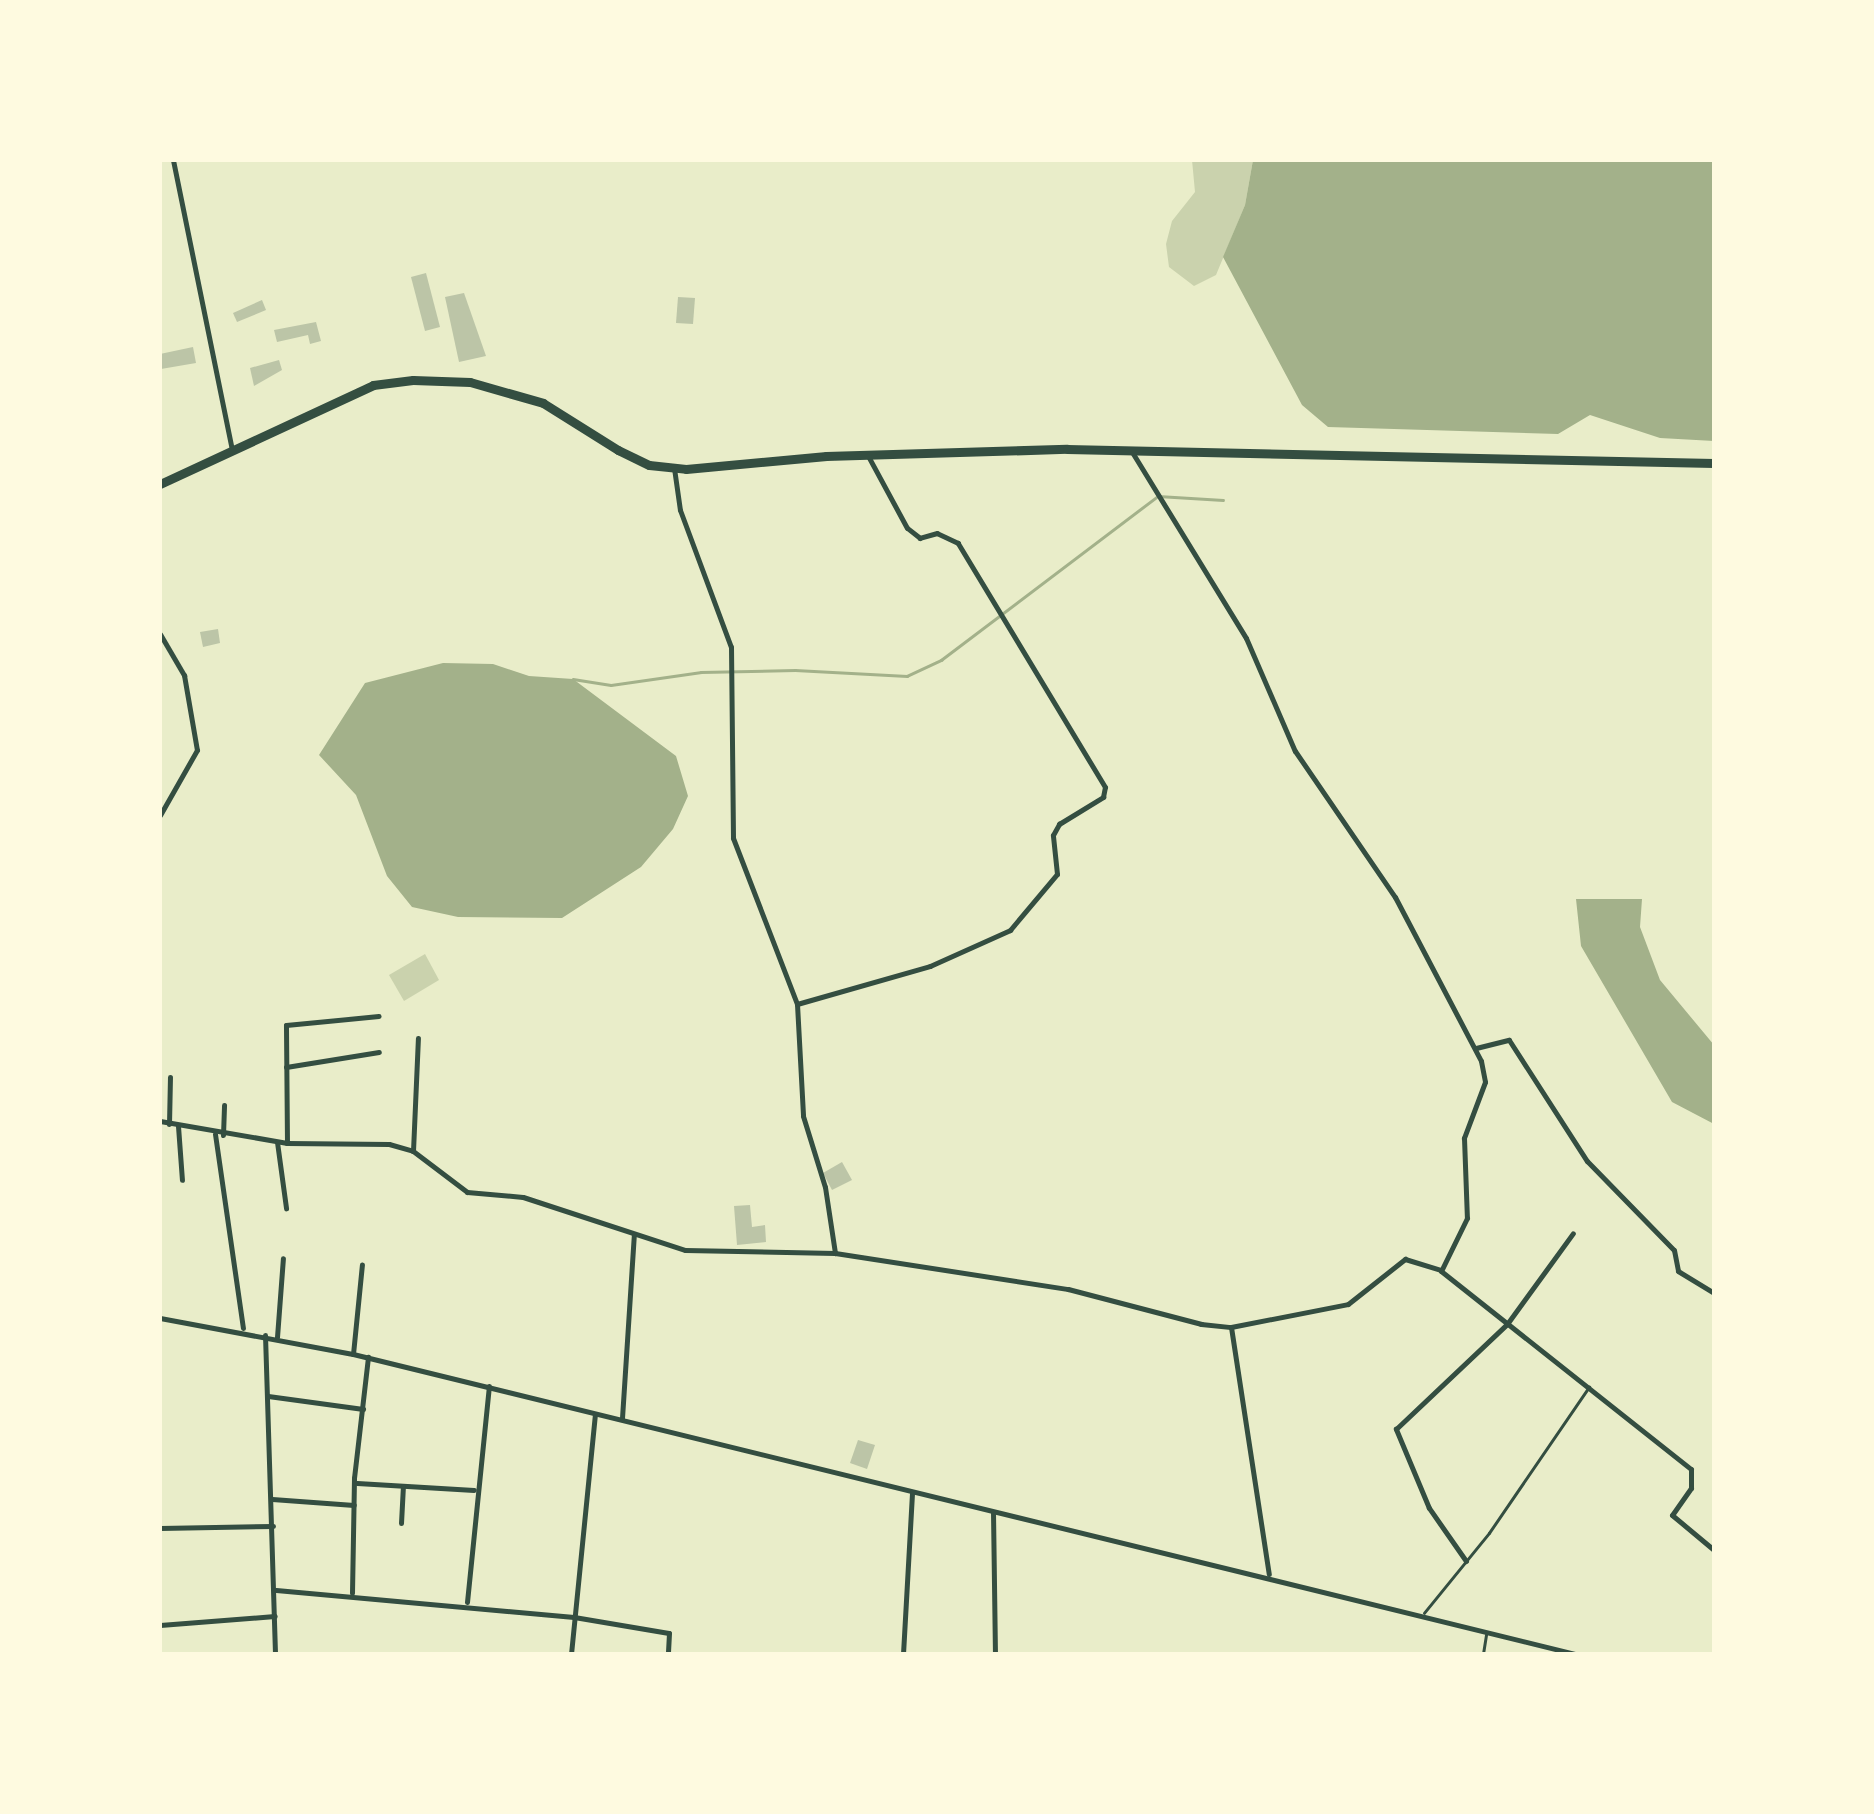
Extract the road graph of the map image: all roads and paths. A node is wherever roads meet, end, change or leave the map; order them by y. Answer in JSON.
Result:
{"nodes":[{"id":1,"x":174,"y":160,"type":"edge"},
{"id":2,"x":1130,"y":450,"type":"junction"},
{"id":3,"x":232,"y":452,"type":"junction"},
{"id":4,"x":867,"y":454,"type":"junction"},
{"id":5,"x":1714,"y":463,"type":"edge"},
{"id":6,"x":674,"y":468,"type":"junction"},
{"id":7,"x":160,"y":484,"type":"edge"},
{"id":8,"x":160,"y":634,"type":"edge"},
{"id":9,"x":160,"y":815,"type":"edge"},
{"id":10,"x":796,"y":1004,"type":"junction"},
{"id":11,"x":379,"y":1016,"type":"dead end"},
{"id":12,"x":418,"y":1038,"type":"dead end"},
{"id":13,"x":1476,"y":1048,"type":"junction"},
{"id":14,"x":379,"y":1052,"type":"dead end"},
{"id":15,"x":286,"y":1067,"type":"junction"},
{"id":16,"x":170,"y":1078,"type":"dead end"},
{"id":17,"x":224,"y":1105,"type":"dead end"},
{"id":18,"x":160,"y":1121,"type":"edge"},
{"id":19,"x":170,"y":1124,"type":"junction"},
{"id":20,"x":178,"y":1126,"type":"junction"},
{"id":21,"x":215,"y":1134,"type":"junction"},
{"id":22,"x":223,"y":1135,"type":"junction"},
{"id":23,"x":277,"y":1142,"type":"junction"},
{"id":24,"x":287,"y":1143,"type":"junction"},
{"id":25,"x":413,"y":1150,"type":"junction"},
{"id":26,"x":182,"y":1180,"type":"dead end"},
{"id":27,"x":286,"y":1208,"type":"dead end"},
{"id":28,"x":1572,"y":1233,"type":"dead end"},
{"id":29,"x":634,"y":1234,"type":"junction"},
{"id":30,"x":835,"y":1254,"type":"junction"},
{"id":31,"x":284,"y":1258,"type":"dead end"},
{"id":32,"x":362,"y":1264,"type":"dead end"},
{"id":33,"x":1441,"y":1271,"type":"junction"},
{"id":34,"x":1714,"y":1293,"type":"edge"},
{"id":35,"x":160,"y":1318,"type":"edge"},
{"id":36,"x":1507,"y":1324,"type":"junction"},
{"id":37,"x":1231,"y":1326,"type":"junction"},
{"id":38,"x":243,"y":1328,"type":"junction"},
{"id":39,"x":265,"y":1335,"type":"junction"},
{"id":40,"x":278,"y":1337,"type":"junction"},
{"id":41,"x":353,"y":1354,"type":"junction"},
{"id":42,"x":368,"y":1357,"type":"junction"},
{"id":43,"x":489,"y":1386,"type":"junction"},
{"id":44,"x":1590,"y":1386,"type":"junction"},
{"id":45,"x":268,"y":1396,"type":"junction"},
{"id":46,"x":363,"y":1409,"type":"junction"},
{"id":47,"x":595,"y":1414,"type":"junction"},
{"id":48,"x":622,"y":1418,"type":"junction"},
{"id":49,"x":356,"y":1483,"type":"junction"},
{"id":50,"x":403,"y":1486,"type":"junction"},
{"id":51,"x":474,"y":1490,"type":"junction"},
{"id":52,"x":912,"y":1492,"type":"junction"},
{"id":53,"x":272,"y":1500,"type":"junction"},
{"id":54,"x":354,"y":1504,"type":"junction"},
{"id":55,"x":993,"y":1512,"type":"junction"},
{"id":56,"x":401,"y":1523,"type":"dead end"},
{"id":57,"x":273,"y":1526,"type":"junction"},
{"id":58,"x":160,"y":1528,"type":"edge"},
{"id":59,"x":1714,"y":1550,"type":"edge"},
{"id":60,"x":1466,"y":1561,"type":"junction"},
{"id":61,"x":1268,"y":1574,"type":"junction"},
{"id":62,"x":276,"y":1590,"type":"junction"},
{"id":63,"x":352,"y":1593,"type":"junction"},
{"id":64,"x":467,"y":1602,"type":"junction"},
{"id":65,"x":1424,"y":1612,"type":"junction"},
{"id":66,"x":275,"y":1616,"type":"junction"},
{"id":67,"x":574,"y":1617,"type":"junction"},
{"id":68,"x":160,"y":1624,"type":"edge"},
{"id":69,"x":1486,"y":1632,"type":"junction"},
{"id":70,"x":1561,"y":1652,"type":"edge"},
{"id":71,"x":275,"y":1654,"type":"edge"},
{"id":72,"x":571,"y":1654,"type":"edge"},
{"id":73,"x":668,"y":1654,"type":"edge"},
{"id":74,"x":903,"y":1654,"type":"edge"},
{"id":75,"x":995,"y":1654,"type":"edge"},
{"id":76,"x":1482,"y":1654,"type":"edge"},
{"id":77,"x":1575,"y":1654,"type":"edge"}],
"edges":[{"from":1,"to":3,"type":"street"},
{"from":2,"to":4,"type":"highway"},
{"from":2,"to":5,"type":"highway"},
{"from":2,"to":13,"type":"street"},
{"from":3,"to":6,"type":"highway"},
{"from":3,"to":7,"type":"highway"},
{"from":4,"to":6,"type":"highway"},
{"from":4,"to":10,"type":"street"},
{"from":6,"to":10,"type":"street"},
{"from":8,"to":9,"type":"street"},
{"from":10,"to":30,"type":"street"},
{"from":11,"to":15,"type":"street"},
{"from":12,"to":25,"type":"street"},
{"from":13,"to":33,"type":"street"},
{"from":13,"to":34,"type":"street"},
{"from":14,"to":15,"type":"street"},
{"from":15,"to":24,"type":"street"},
{"from":16,"to":19,"type":"street"},
{"from":17,"to":22,"type":"street"},
{"from":18,"to":19,"type":"street"},
{"from":19,"to":20,"type":"street"},
{"from":20,"to":21,"type":"street"},
{"from":20,"to":26,"type":"street"},
{"from":21,"to":22,"type":"street"},
{"from":21,"to":38,"type":"street"},
{"from":22,"to":23,"type":"street"},
{"from":23,"to":24,"type":"street"},
{"from":23,"to":27,"type":"street"},
{"from":24,"to":25,"type":"street"},
{"from":25,"to":29,"type":"street"},
{"from":28,"to":36,"type":"street"},
{"from":29,"to":30,"type":"street"},
{"from":29,"to":48,"type":"street"},
{"from":30,"to":37,"type":"street"},
{"from":31,"to":40,"type":"street"},
{"from":32,"to":41,"type":"street"},
{"from":33,"to":36,"type":"street"},
{"from":33,"to":37,"type":"street"},
{"from":35,"to":38,"type":"street"},
{"from":36,"to":44,"type":"street"},
{"from":36,"to":60,"type":"street"},
{"from":37,"to":61,"type":"street"},
{"from":38,"to":39,"type":"street"},
{"from":39,"to":40,"type":"street"},
{"from":39,"to":45,"type":"street"},
{"from":40,"to":41,"type":"street"},
{"from":41,"to":42,"type":"street"},
{"from":42,"to":43,"type":"street"},
{"from":42,"to":46,"type":"street"},
{"from":43,"to":47,"type":"street"},
{"from":43,"to":51,"type":"street"},
{"from":44,"to":59,"type":"street"},
{"from":44,"to":60,"type":"lane"},
{"from":45,"to":46,"type":"street"},
{"from":45,"to":53,"type":"street"},
{"from":46,"to":49,"type":"street"},
{"from":47,"to":48,"type":"street"},
{"from":47,"to":67,"type":"street"},
{"from":48,"to":52,"type":"street"},
{"from":49,"to":50,"type":"street"},
{"from":49,"to":54,"type":"street"},
{"from":50,"to":51,"type":"street"},
{"from":50,"to":56,"type":"street"},
{"from":51,"to":64,"type":"street"},
{"from":52,"to":55,"type":"street"},
{"from":52,"to":74,"type":"street"},
{"from":53,"to":54,"type":"street"},
{"from":53,"to":57,"type":"street"},
{"from":54,"to":63,"type":"street"},
{"from":55,"to":61,"type":"street"},
{"from":55,"to":75,"type":"street"},
{"from":57,"to":58,"type":"street"},
{"from":57,"to":62,"type":"street"},
{"from":60,"to":65,"type":"lane"},
{"from":61,"to":65,"type":"street"},
{"from":62,"to":63,"type":"street"},
{"from":62,"to":66,"type":"street"},
{"from":63,"to":64,"type":"street"},
{"from":64,"to":67,"type":"street"},
{"from":65,"to":69,"type":"street"},
{"from":66,"to":68,"type":"street"},
{"from":66,"to":71,"type":"street"},
{"from":67,"to":72,"type":"street"},
{"from":67,"to":73,"type":"street"},
{"from":69,"to":70,"type":"street"},
{"from":69,"to":76,"type":"lane"},
{"from":70,"to":77,"type":"street"}]}
